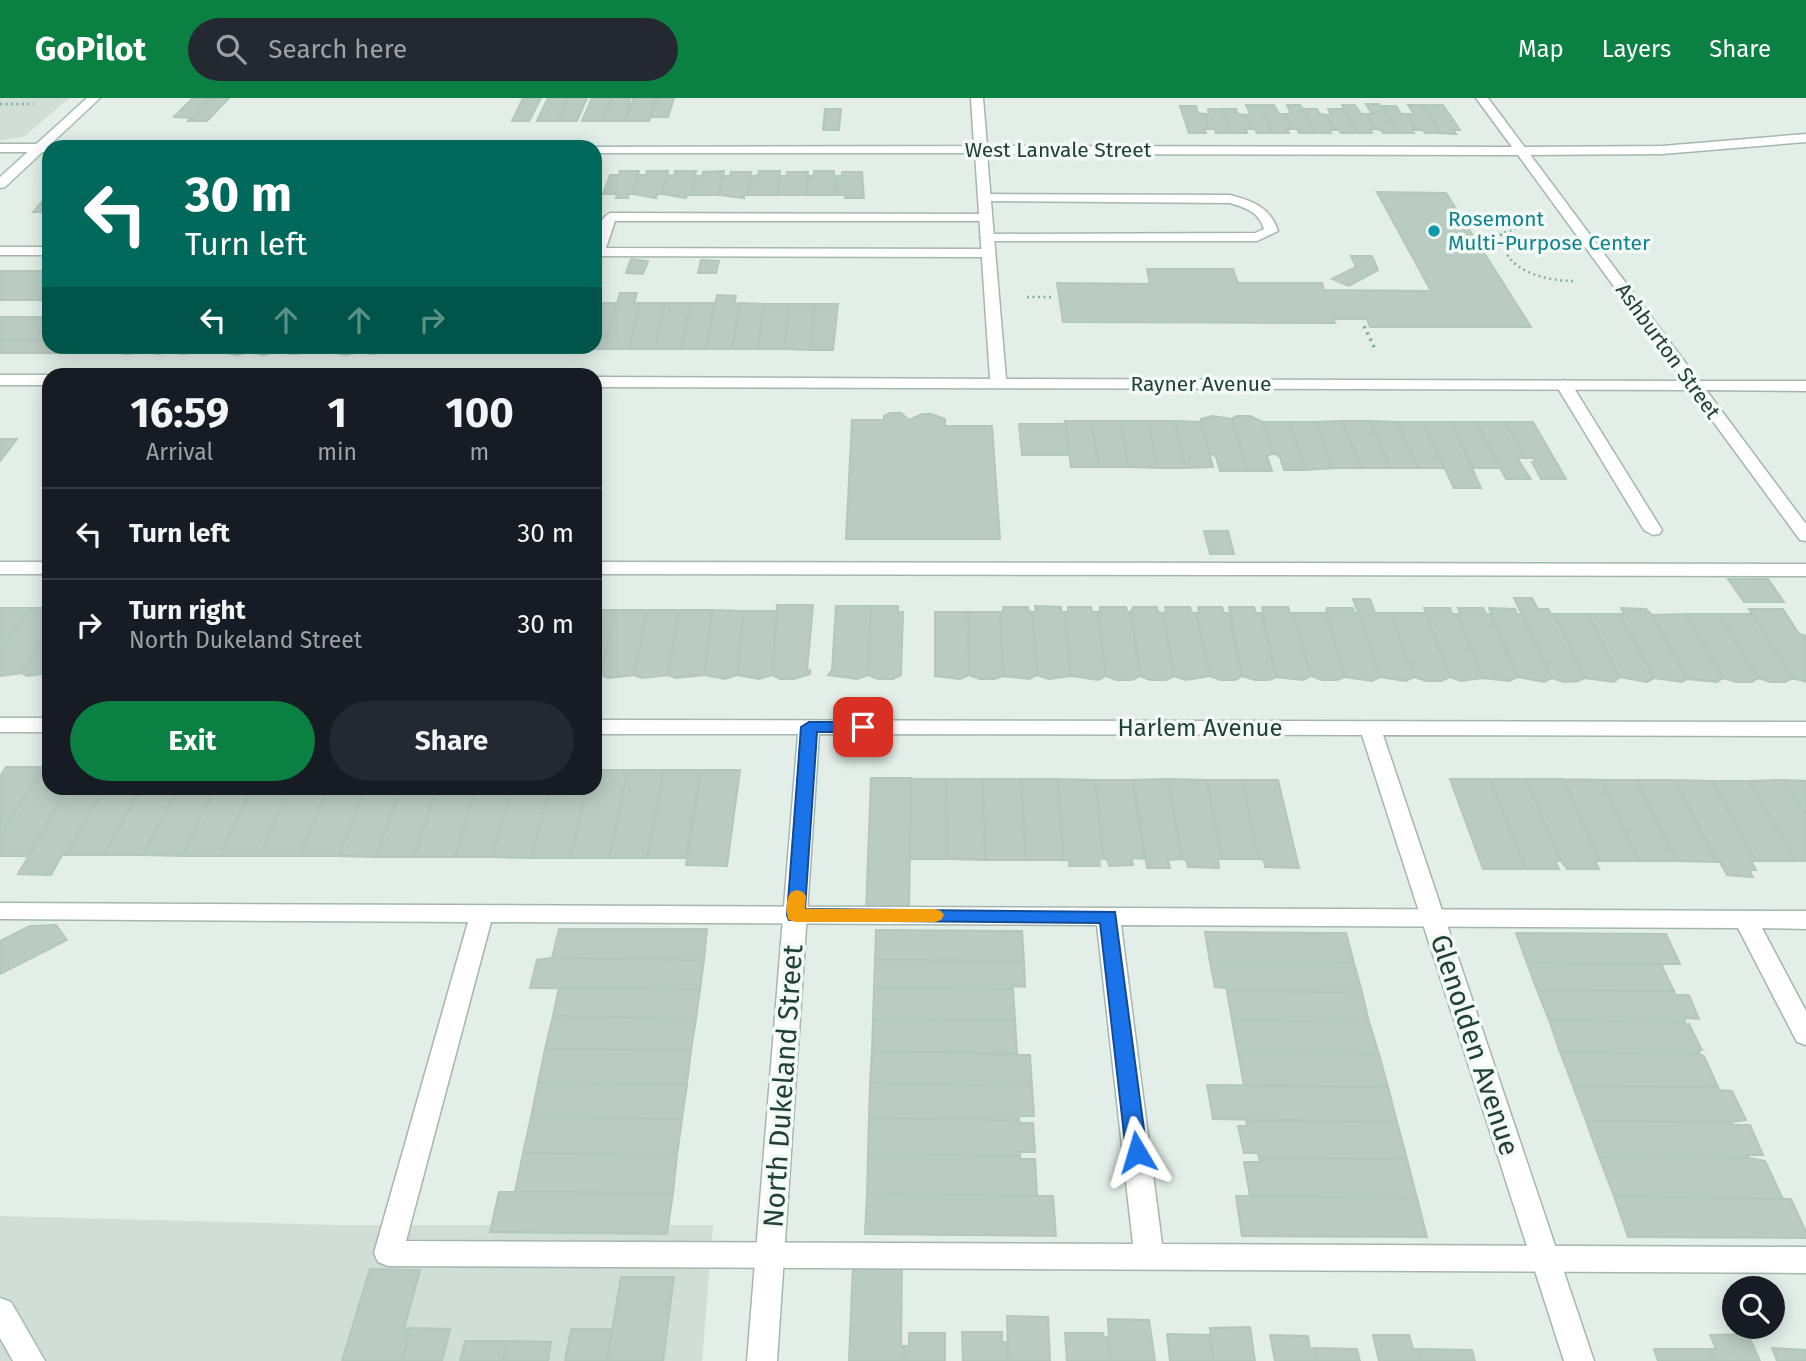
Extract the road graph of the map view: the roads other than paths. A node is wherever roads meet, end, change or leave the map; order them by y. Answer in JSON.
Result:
{"nodes":[{"id":1,"x":94,"y":98,"type":"edge"},
{"id":2,"x":977,"y":98,"type":"edge"},
{"id":3,"x":1482,"y":98,"type":"edge"},
{"id":4,"x":1806,"y":138,"type":"edge"},
{"id":5,"x":53,"y":140,"type":"edge"},
{"id":6,"x":0,"y":148,"type":"edge"},
{"id":7,"x":42,"y":148,"type":"edge"},
{"id":8,"x":602,"y":149,"type":"edge"},
{"id":9,"x":980,"y":149,"type":"junction"},
{"id":10,"x":42,"y":150,"type":"edge"},
{"id":11,"x":1521,"y":150,"type":"junction"},
{"id":12,"x":0,"y":184,"type":"edge"},
{"id":13,"x":984,"y":198,"type":"junction"},
{"id":14,"x":985,"y":218,"type":"junction"},
{"id":15,"x":987,"y":237,"type":"junction"},
{"id":16,"x":602,"y":239,"type":"edge"},
{"id":17,"x":0,"y":251,"type":"edge"},
{"id":18,"x":42,"y":251,"type":"edge"},
{"id":19,"x":602,"y":252,"type":"edge"},
{"id":20,"x":988,"y":253,"type":"junction"},
{"id":21,"x":0,"y":380,"type":"edge"},
{"id":22,"x":42,"y":380,"type":"edge"},
{"id":23,"x":602,"y":382,"type":"edge"},
{"id":24,"x":998,"y":383,"type":"junction"},
{"id":25,"x":1564,"y":385,"type":"junction"},
{"id":26,"x":1693,"y":385,"type":"junction"},
{"id":27,"x":1806,"y":386,"type":"edge"},
{"id":28,"x":1653,"y":530,"type":"dead end"},
{"id":29,"x":1806,"y":536,"type":"edge"},
{"id":30,"x":0,"y":568,"type":"edge"},
{"id":31,"x":42,"y":568,"type":"edge"},
{"id":32,"x":602,"y":568,"type":"edge"},
{"id":33,"x":1806,"y":570,"type":"edge"},
{"id":34,"x":0,"y":725,"type":"edge"},
{"id":35,"x":42,"y":725,"type":"edge"},
{"id":36,"x":602,"y":727,"type":"edge"},
{"id":37,"x":809,"y":727,"type":"junction"},
{"id":38,"x":1370,"y":728,"type":"junction"},
{"id":39,"x":1806,"y":729,"type":"edge"},
{"id":40,"x":0,"y":911,"type":"edge"},
{"id":41,"x":482,"y":913,"type":"junction"},
{"id":42,"x":796,"y":915,"type":"junction"},
{"id":43,"x":1108,"y":916,"type":"junction"},
{"id":44,"x":1433,"y":918,"type":"junction"},
{"id":45,"x":1746,"y":920,"type":"junction"},
{"id":46,"x":1806,"y":920,"type":"edge"},
{"id":47,"x":1806,"y":1035,"type":"edge"},
{"id":48,"x":770,"y":1255,"type":"junction"},
{"id":49,"x":1149,"y":1256,"type":"junction"},
{"id":50,"x":1545,"y":1259,"type":"junction"},
{"id":51,"x":1806,"y":1260,"type":"edge"},
{"id":52,"x":0,"y":1311,"type":"edge"},
{"id":53,"x":30,"y":1361,"type":"edge"},
{"id":54,"x":762,"y":1361,"type":"edge"},
{"id":55,"x":1579,"y":1361,"type":"edge"}],
"edges":[{"from":1,"to":5,"type":"street"},
{"from":2,"to":9,"type":"street"},
{"from":3,"to":11,"type":"street","name":"Ashburton Street"},
{"from":4,"to":11,"type":"street","name":"West Lanvale Street"},
{"from":6,"to":7,"type":"street"},
{"from":8,"to":9,"type":"street","name":"West Lanvale Street"},
{"from":9,"to":11,"type":"street","name":"West Lanvale Street"},
{"from":9,"to":13,"type":"street"},
{"from":10,"to":12,"type":"street"},
{"from":11,"to":26,"type":"street","name":"Ashburton Street"},
{"from":13,"to":14,"type":"street"},
{"from":13,"to":15,"type":"street"},
{"from":14,"to":15,"type":"street"},
{"from":14,"to":16,"type":"street"},
{"from":15,"to":20,"type":"street"},
{"from":17,"to":18,"type":"street"},
{"from":19,"to":20,"type":"street"},
{"from":20,"to":24,"type":"street"},
{"from":21,"to":22,"type":"street"},
{"from":23,"to":24,"type":"street","name":"Rayner Avenue"},
{"from":24,"to":25,"type":"street","name":"Rayner Avenue"},
{"from":25,"to":26,"type":"street","name":"Rayner Avenue"},
{"from":25,"to":28,"type":"street"},
{"from":26,"to":27,"type":"street","name":"Rayner Avenue"},
{"from":26,"to":29,"type":"street","name":"Ashburton Street"},
{"from":30,"to":31,"type":"street"},
{"from":32,"to":33,"type":"street"},
{"from":34,"to":35,"type":"street"},
{"from":36,"to":37,"type":"street","name":"Harlem Avenue"},
{"from":37,"to":38,"type":"street","name":"Harlem Avenue"},
{"from":37,"to":42,"type":"street","name":"North Dukeland Street"},
{"from":38,"to":39,"type":"street","name":"Harlem Avenue"},
{"from":38,"to":44,"type":"street","name":"Glenolden Avenue"},
{"from":40,"to":41,"type":"street"},
{"from":41,"to":42,"type":"street"},
{"from":41,"to":48,"type":"street"},
{"from":42,"to":43,"type":"street"},
{"from":42,"to":48,"type":"street","name":"North Dukeland Street"},
{"from":43,"to":44,"type":"street"},
{"from":43,"to":49,"type":"street"},
{"from":44,"to":45,"type":"street"},
{"from":44,"to":50,"type":"street","name":"Glenolden Avenue"},
{"from":45,"to":46,"type":"street"},
{"from":45,"to":47,"type":"street"},
{"from":48,"to":49,"type":"street"},
{"from":48,"to":54,"type":"street","name":"North Dukeland Street"},
{"from":49,"to":50,"type":"street"},
{"from":50,"to":51,"type":"street"},
{"from":50,"to":55,"type":"street","name":"Glenolden Avenue"},
{"from":52,"to":53,"type":"street"}]}
